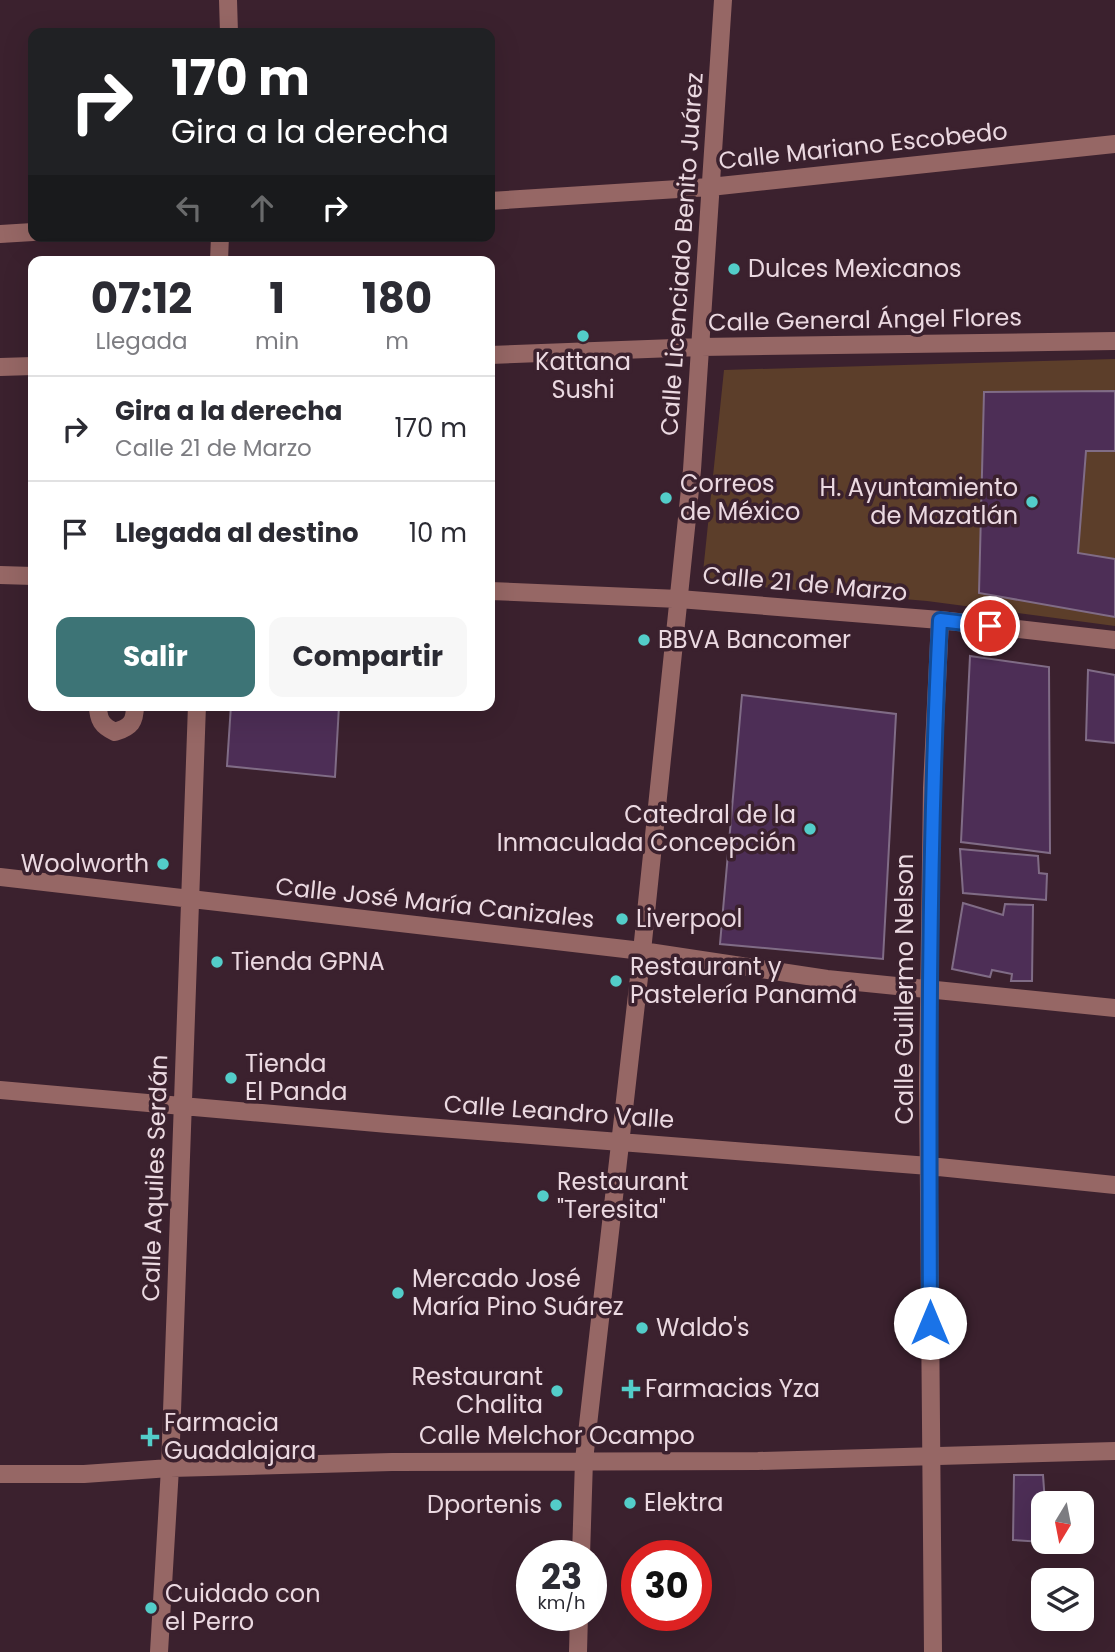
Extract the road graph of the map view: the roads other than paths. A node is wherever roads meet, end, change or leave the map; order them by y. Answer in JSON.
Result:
{"nodes":[{"id":1,"x":228,"y":0,"type":"edge"},
{"id":2,"x":723,"y":0,"type":"edge"},
{"id":3,"x":229,"y":28,"type":"edge"},
{"id":4,"x":1115,"y":144,"type":"edge"},
{"id":5,"x":710,"y":187,"type":"junction"},
{"id":6,"x":495,"y":201,"type":"edge"},
{"id":7,"x":28,"y":232,"type":"edge"},
{"id":8,"x":0,"y":234,"type":"edge"},
{"id":9,"x":1115,"y":341,"type":"edge"},
{"id":10,"x":701,"y":347,"type":"junction"},
{"id":11,"x":495,"y":355,"type":"edge"},
{"id":12,"x":28,"y":366,"type":"edge"},
{"id":13,"x":0,"y":367,"type":"edge"},
{"id":14,"x":0,"y":575,"type":"edge"},
{"id":15,"x":28,"y":576,"type":"edge"},
{"id":16,"x":495,"y":591,"type":"edge"},
{"id":17,"x":679,"y":599,"type":"junction"},
{"id":18,"x":940,"y":620,"type":"junction"},
{"id":19,"x":1115,"y":640,"type":"edge"},
{"id":20,"x":98,"y":711,"type":"edge"},
{"id":21,"x":135,"y":711,"type":"edge"},
{"id":22,"x":197,"y":711,"type":"edge"},
{"id":23,"x":0,"y":877,"type":"edge"},
{"id":24,"x":190,"y":900,"type":"junction"},
{"id":25,"x":642,"y":951,"type":"junction"},
{"id":26,"x":930,"y":989,"type":"junction"},
{"id":27,"x":1115,"y":1008,"type":"edge"},
{"id":28,"x":0,"y":1090,"type":"edge"},
{"id":29,"x":182,"y":1105,"type":"junction"},
{"id":30,"x":620,"y":1140,"type":"junction"},
{"id":31,"x":929,"y":1166,"type":"junction"},
{"id":32,"x":1115,"y":1185,"type":"edge"},
{"id":33,"x":1115,"y":1451,"type":"edge"},
{"id":34,"x":931,"y":1455,"type":"junction"},
{"id":35,"x":584,"y":1460,"type":"junction"},
{"id":36,"x":170,"y":1468,"type":"junction"},
{"id":37,"x":0,"y":1474,"type":"edge"},
{"id":38,"x":582,"y":1540,"type":"edge"},
{"id":39,"x":579,"y":1631,"type":"edge"},
{"id":40,"x":159,"y":1652,"type":"edge"},
{"id":41,"x":578,"y":1652,"type":"edge"},
{"id":42,"x":933,"y":1652,"type":"edge"}],
"edges":[{"from":1,"to":3,"type":"street"},
{"from":2,"to":5,"type":"street","name":"Calle Licenciado Benito Juárez"},
{"from":4,"to":5,"type":"street","name":"Calle Mariano Escobedo"},
{"from":5,"to":6,"type":"street","name":"Calle Mariano Escobedo"},
{"from":5,"to":10,"type":"street","name":"Calle Licenciado Benito Juárez"},
{"from":7,"to":8,"type":"street"},
{"from":9,"to":10,"type":"street","name":"Calle General Ángel Flores"},
{"from":10,"to":11,"type":"street","name":"Calle General Ángel Flores"},
{"from":10,"to":17,"type":"street","name":"Calle Licenciado Benito Juárez"},
{"from":12,"to":13,"type":"street"},
{"from":14,"to":15,"type":"street"},
{"from":16,"to":17,"type":"street","name":"Calle 21 de Marzo"},
{"from":17,"to":18,"type":"street","name":"Calle 21 de Marzo"},
{"from":17,"to":25,"type":"street","name":"Calle Licenciado Benito Juárez"},
{"from":18,"to":19,"type":"street","name":"Calle 21 de Marzo"},
{"from":18,"to":26,"type":"street","name":"Calle Guillermo Nelson"},
{"from":20,"to":21,"type":"street"},
{"from":22,"to":24,"type":"street","name":"Calle Aquiles Serdán"},
{"from":23,"to":24,"type":"street","name":"Calle José María Canizales"},
{"from":24,"to":25,"type":"street","name":"Calle José María Canizales"},
{"from":24,"to":29,"type":"street","name":"Calle Aquiles Serdán"},
{"from":25,"to":26,"type":"street","name":"Calle José María Canizales"},
{"from":25,"to":30,"type":"street","name":"Calle Licenciado Benito Juárez"},
{"from":26,"to":27,"type":"street","name":"Calle José María Canizales"},
{"from":26,"to":31,"type":"street","name":"Calle Guillermo Nelson"},
{"from":28,"to":29,"type":"street","name":"Calle Leandro Valle"},
{"from":29,"to":30,"type":"street","name":"Calle Leandro Valle"},
{"from":29,"to":36,"type":"street","name":"Calle Aquiles Serdán"},
{"from":30,"to":31,"type":"street","name":"Calle Leandro Valle"},
{"from":30,"to":35,"type":"street","name":"Calle Licenciado Benito Juárez"},
{"from":31,"to":32,"type":"street","name":"Calle Leandro Valle"},
{"from":31,"to":34,"type":"street","name":"Calle Guillermo Nelson"},
{"from":33,"to":34,"type":"street","name":"Calle Melchor Ocampo"},
{"from":34,"to":35,"type":"street","name":"Calle Melchor Ocampo"},
{"from":34,"to":42,"type":"street","name":"Calle Guillermo Nelson"},
{"from":35,"to":36,"type":"street","name":"Calle Melchor Ocampo"},
{"from":35,"to":38,"type":"street","name":"Calle Licenciado Benito Juárez"},
{"from":36,"to":37,"type":"street","name":"Calle Melchor Ocampo"},
{"from":36,"to":40,"type":"street","name":"Calle Aquiles Serdán"},
{"from":39,"to":41,"type":"street"}]}
